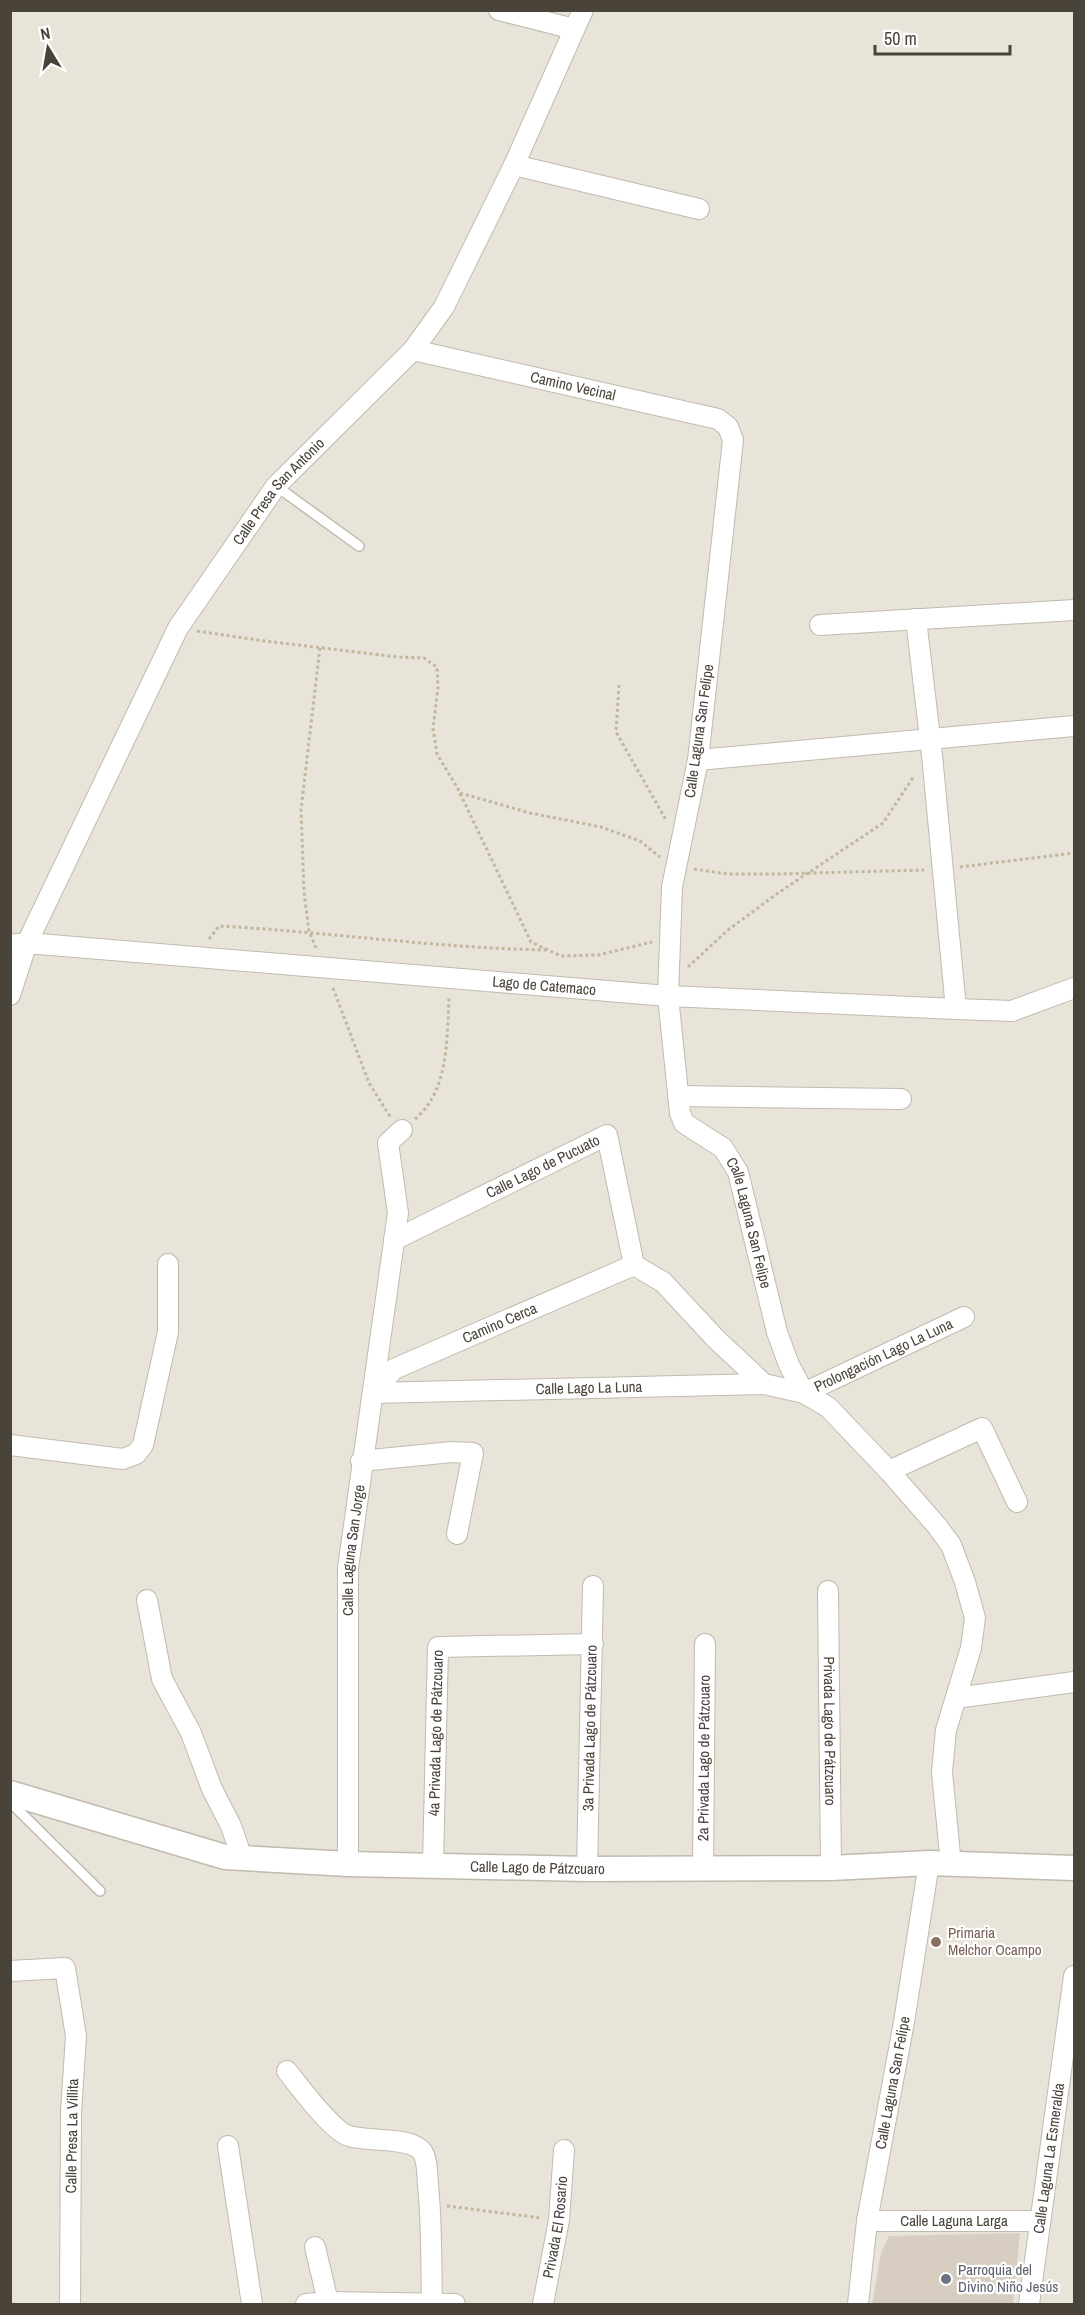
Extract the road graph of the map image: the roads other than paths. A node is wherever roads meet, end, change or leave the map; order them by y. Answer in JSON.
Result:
{"nodes":[{"id":1,"x":499,"y":10,"type":"edge"},
{"id":2,"x":583,"y":10,"type":"edge"},
{"id":3,"x":574,"y":29,"type":"junction"},
{"id":4,"x":514,"y":165,"type":"junction"},
{"id":5,"x":699,"y":209,"type":"dead end"},
{"id":6,"x":413,"y":350,"type":"junction"},
{"id":7,"x":728,"y":427,"type":"joint"},
{"id":8,"x":276,"y":486,"type":"junction"},
{"id":9,"x":359,"y":546,"type":"dead end"},
{"id":10,"x":1074,"y":610,"type":"edge"},
{"id":11,"x":916,"y":620,"type":"junction"},
{"id":12,"x":820,"y":625,"type":"dead end"},
{"id":13,"x":1074,"y":726,"type":"edge"},
{"id":14,"x":931,"y":747,"type":"junction"},
{"id":15,"x":698,"y":760,"type":"junction"},
{"id":16,"x":19,"y":944,"type":"edge"},
{"id":17,"x":1074,"y":988,"type":"edge"},
{"id":18,"x":669,"y":990,"type":"junction"},
{"id":19,"x":10,"y":995,"type":"edge"},
{"id":20,"x":956,"y":1009,"type":"junction"},
{"id":21,"x":678,"y":1096,"type":"junction"},
{"id":22,"x":901,"y":1100,"type":"dead end"},
{"id":23,"x":402,"y":1130,"type":"road end"},
{"id":24,"x":394,"y":1240,"type":"junction"},
{"id":25,"x":168,"y":1264,"type":"dead end"},
{"id":26,"x":634,"y":1265,"type":"junction"},
{"id":27,"x":964,"y":1317,"type":"dead end"},
{"id":28,"x":764,"y":1384,"type":"junction"},
{"id":29,"x":373,"y":1393,"type":"junction"},
{"id":30,"x":804,"y":1394,"type":"junction"},
{"id":31,"x":10,"y":1445,"type":"edge"},
{"id":32,"x":361,"y":1461,"type":"junction"},
{"id":33,"x":889,"y":1471,"type":"junction"},
{"id":34,"x":1017,"y":1502,"type":"dead end"},
{"id":35,"x":457,"y":1534,"type":"dead end"},
{"id":36,"x":593,"y":1586,"type":"dead end"},
{"id":37,"x":828,"y":1592,"type":"dead end"},
{"id":38,"x":147,"y":1600,"type":"dead end"},
{"id":39,"x":593,"y":1644,"type":"junction"},
{"id":40,"x":705,"y":1644,"type":"dead end"},
{"id":41,"x":1074,"y":1683,"type":"edge"},
{"id":42,"x":956,"y":1698,"type":"junction"},
{"id":43,"x":10,"y":1793,"type":"edge"},
{"id":44,"x":10,"y":1802,"type":"edge"},
{"id":45,"x":242,"y":1858,"type":"junction"},
{"id":46,"x":348,"y":1864,"type":"junction"},
{"id":47,"x":940,"y":1864,"type":"junction"},
{"id":48,"x":434,"y":1865,"type":"junction"},
{"id":49,"x":831,"y":1868,"type":"junction"},
{"id":50,"x":1074,"y":1868,"type":"edge"},
{"id":51,"x":587,"y":1869,"type":"junction"},
{"id":52,"x":703,"y":1870,"type":"junction"},
{"id":53,"x":100,"y":1891,"type":"dead end"},
{"id":54,"x":10,"y":1971,"type":"edge"},
{"id":55,"x":1074,"y":1976,"type":"edge"},
{"id":56,"x":286,"y":2071,"type":"dead end"},
{"id":57,"x":228,"y":2146,"type":"dead end"},
{"id":58,"x":564,"y":2150,"type":"dead end"},
{"id":59,"x":867,"y":2221,"type":"junction"},
{"id":60,"x":1040,"y":2221,"type":"junction"},
{"id":61,"x":315,"y":2247,"type":"dead end"},
{"id":62,"x":327,"y":2302,"type":"junction"},
{"id":63,"x":432,"y":2303,"type":"edge"},
{"id":64,"x":70,"y":2304,"type":"edge"},
{"id":65,"x":252,"y":2304,"type":"edge"},
{"id":66,"x":306,"y":2304,"type":"edge"},
{"id":67,"x":455,"y":2304,"type":"edge"},
{"id":68,"x":543,"y":2304,"type":"edge"},
{"id":69,"x":858,"y":2304,"type":"edge"},
{"id":70,"x":1029,"y":2304,"type":"edge"}],
"edges":[{"from":1,"to":3,"type":"street"},
{"from":2,"to":3,"type":"street","name":"Calle Presa San Antonio"},
{"from":3,"to":4,"type":"street","name":"Calle Presa San Antonio"},
{"from":4,"to":5,"type":"street"},
{"from":4,"to":6,"type":"street","name":"Calle Presa San Antonio"},
{"from":6,"to":7,"type":"street","name":"Camino Vecinal"},
{"from":6,"to":8,"type":"street","name":"Calle Presa San Antonio"},
{"from":7,"to":15,"type":"street","name":"Calle Laguna San Felipe"},
{"from":8,"to":9,"type":"lane"},
{"from":8,"to":16,"type":"street","name":"Calle Presa San Antonio"},
{"from":10,"to":11,"type":"street"},
{"from":11,"to":12,"type":"street"},
{"from":11,"to":14,"type":"street"},
{"from":13,"to":14,"type":"street"},
{"from":14,"to":15,"type":"street"},
{"from":14,"to":20,"type":"street"},
{"from":15,"to":18,"type":"street","name":"Calle Laguna San Felipe"},
{"from":16,"to":18,"type":"street","name":"Lago de Catemaco"},
{"from":16,"to":19,"type":"street","name":"Calle Presa San Antonio"},
{"from":17,"to":20,"type":"street","name":"Lago de Catemaco"},
{"from":18,"to":20,"type":"street","name":"Lago de Catemaco"},
{"from":18,"to":21,"type":"street","name":"Calle Laguna San Felipe"},
{"from":21,"to":22,"type":"street"},
{"from":21,"to":30,"type":"street","name":"Calle Laguna San Felipe"},
{"from":23,"to":24,"type":"street","name":"Calle Laguna San Jorge"},
{"from":24,"to":26,"type":"street","name":"Calle Lago de Pucuato"},
{"from":24,"to":29,"type":"street","name":"Calle Laguna San Jorge"},
{"from":25,"to":31,"type":"street"},
{"from":26,"to":28,"type":"street"},
{"from":26,"to":29,"type":"street","name":"Camino Cerca"},
{"from":27,"to":30,"type":"street","name":"Prolongación Lago La Luna"},
{"from":28,"to":29,"type":"street","name":"Calle Lago La Luna"},
{"from":28,"to":30,"type":"street","name":"Calle Lago La Luna"},
{"from":29,"to":32,"type":"street","name":"Calle Laguna San Jorge"},
{"from":30,"to":33,"type":"street","name":"Calle Laguna San Felipe"},
{"from":32,"to":35,"type":"street"},
{"from":32,"to":46,"type":"street","name":"Calle Laguna San Jorge"},
{"from":33,"to":34,"type":"street"},
{"from":33,"to":42,"type":"street","name":"Calle Laguna San Felipe"},
{"from":36,"to":39,"type":"street","name":"3a Privada Lago de Pátzcuaro"},
{"from":37,"to":49,"type":"street","name":"Privada Lago de Pátzcuaro"},
{"from":38,"to":45,"type":"street"},
{"from":39,"to":48,"type":"street","name":"4a Privada Lago de Pátzcuaro"},
{"from":39,"to":51,"type":"street","name":"3a Privada Lago de Pátzcuaro"},
{"from":40,"to":52,"type":"street","name":"2a Privada Lago de Pátzcuaro"},
{"from":41,"to":42,"type":"street"},
{"from":42,"to":47,"type":"street","name":"Calle Laguna San Felipe"},
{"from":43,"to":45,"type":"street","name":"Calle Lago de Pátzcuaro"},
{"from":44,"to":53,"type":"lane"},
{"from":45,"to":46,"type":"street","name":"Calle Lago de Pátzcuaro"},
{"from":46,"to":48,"type":"street","name":"Calle Lago de Pátzcuaro"},
{"from":47,"to":49,"type":"street","name":"Calle Lago de Pátzcuaro"},
{"from":47,"to":50,"type":"street","name":"Calle Lago de Pátzcuaro"},
{"from":47,"to":59,"type":"street","name":"Calle Laguna San Felipe"},
{"from":48,"to":51,"type":"street","name":"Calle Lago de Pátzcuaro"},
{"from":49,"to":52,"type":"street","name":"Calle Lago de Pátzcuaro"},
{"from":51,"to":52,"type":"street","name":"Calle Lago de Pátzcuaro"},
{"from":54,"to":64,"type":"street","name":"Calle Presa La Villita"},
{"from":55,"to":60,"type":"street","name":"Calle Laguna La Esmeralda"},
{"from":56,"to":63,"type":"street"},
{"from":57,"to":65,"type":"street"},
{"from":58,"to":68,"type":"street","name":"Privada El Rosario"},
{"from":59,"to":60,"type":"street","name":"Calle Laguna Larga"},
{"from":59,"to":69,"type":"street","name":"Calle Laguna San Felipe"},
{"from":60,"to":70,"type":"street","name":"Calle Laguna La Esmeralda"},
{"from":61,"to":62,"type":"street"},
{"from":62,"to":63,"type":"street"},
{"from":62,"to":66,"type":"street"},
{"from":63,"to":67,"type":"street"}]}
